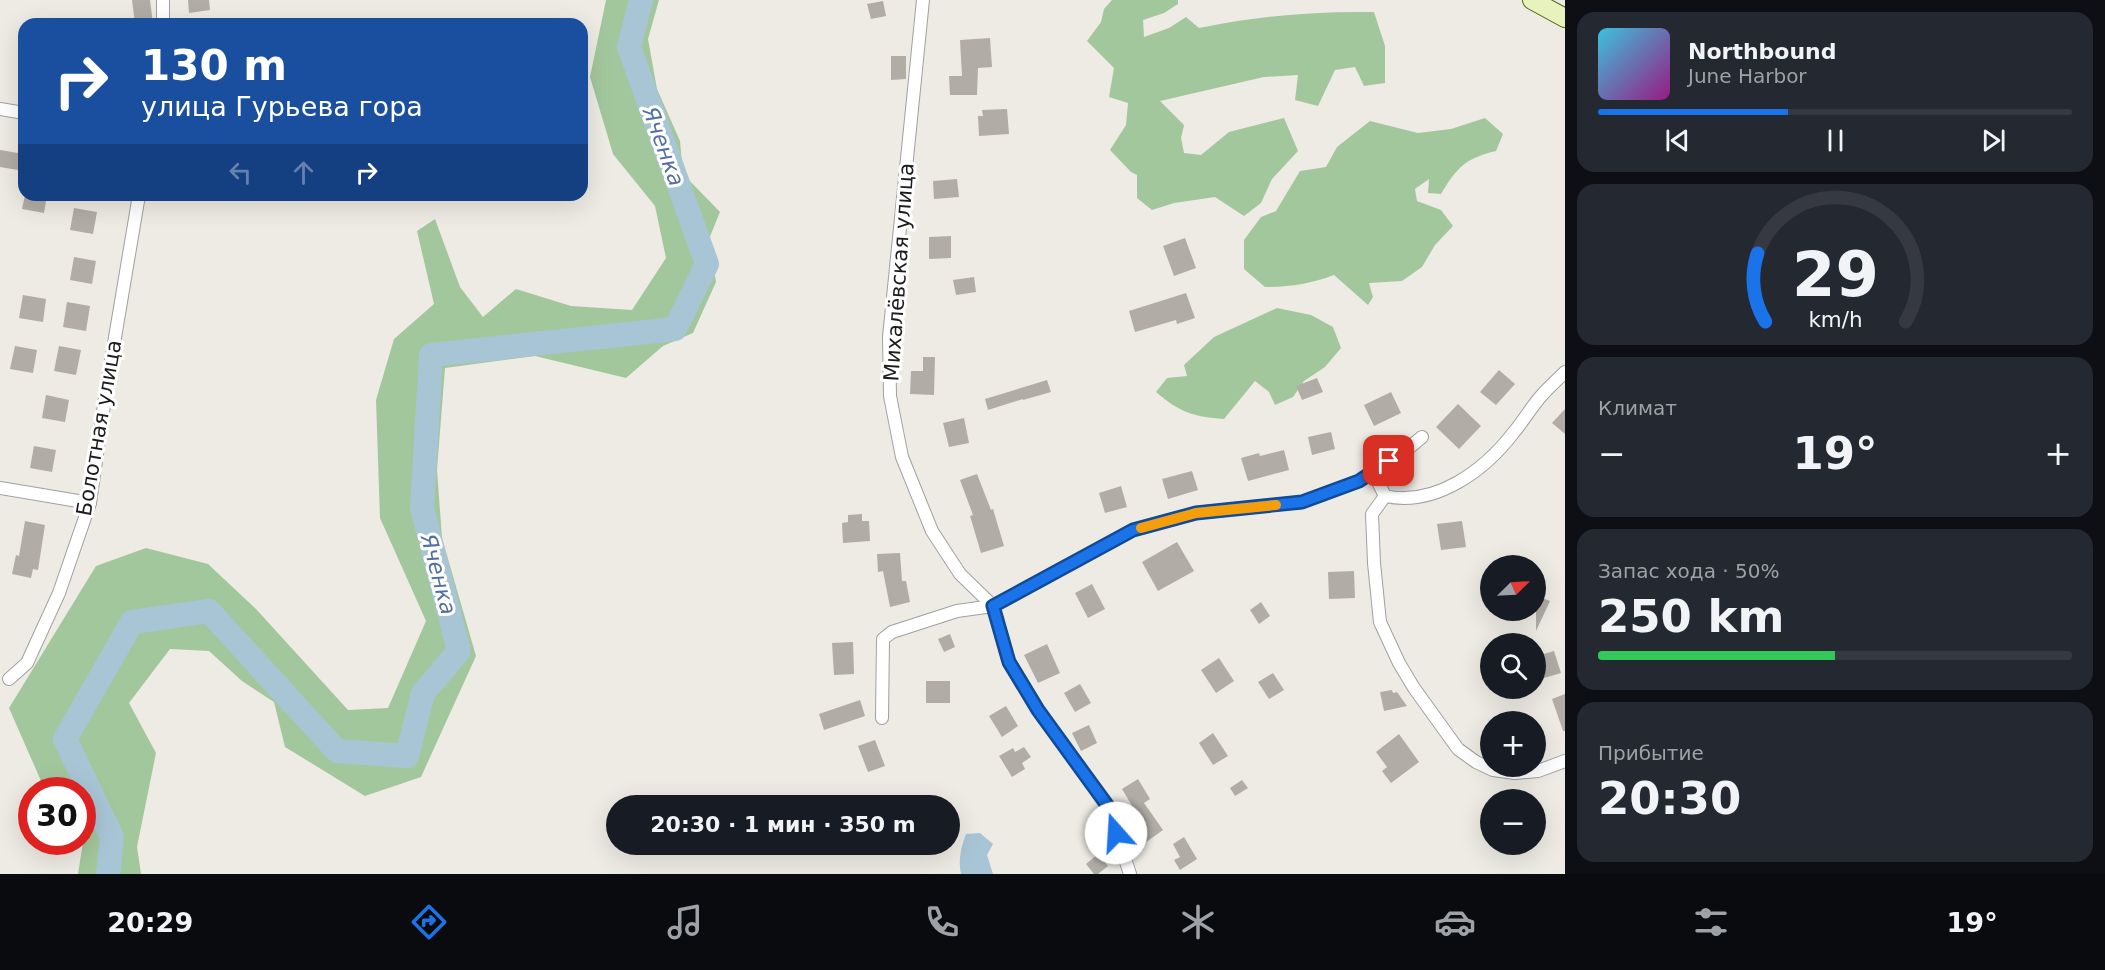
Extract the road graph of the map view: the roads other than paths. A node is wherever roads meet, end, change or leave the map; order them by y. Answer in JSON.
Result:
{"nodes":[{"id":1,"x":164,"y":0,"type":"edge"},
{"id":2,"x":923,"y":0,"type":"edge"},
{"id":3,"x":1532,"y":0,"type":"edge"},
{"id":4,"x":163,"y":18,"type":"edge"},
{"id":5,"x":1565,"y":18,"type":"edge"},
{"id":6,"x":0,"y":109,"type":"edge"},
{"id":7,"x":18,"y":112,"type":"edge"},
{"id":8,"x":138,"y":201,"type":"edge"},
{"id":9,"x":1565,"y":372,"type":"edge"},
{"id":10,"x":1422,"y":437,"type":"dead end"},
{"id":11,"x":1373,"y":472,"type":"junction"},
{"id":12,"x":0,"y":488,"type":"edge"},
{"id":13,"x":1385,"y":496,"type":"junction"},
{"id":14,"x":90,"y":502,"type":"junction"},
{"id":15,"x":993,"y":606,"type":"junction"},
{"id":16,"x":9,"y":679,"type":"dead end"},
{"id":17,"x":882,"y":718,"type":"dead end"},
{"id":18,"x":1565,"y":761,"type":"edge"},
{"id":19,"x":1130,"y":874,"type":"edge"}],
"edges":[{"from":1,"to":4,"type":"street"},
{"from":2,"to":15,"type":"street","name":"Михалёвская улица"},
{"from":3,"to":5,"type":"main road"},
{"from":6,"to":7,"type":"street"},
{"from":8,"to":14,"type":"street","name":"Болотная улица"},
{"from":9,"to":13,"type":"street"},
{"from":10,"to":11,"type":"street"},
{"from":11,"to":13,"type":"street"},
{"from":11,"to":15,"type":"street"},
{"from":12,"to":14,"type":"street"},
{"from":13,"to":18,"type":"street"},
{"from":14,"to":16,"type":"street","name":"Болотная улица"},
{"from":15,"to":17,"type":"street"},
{"from":15,"to":19,"type":"street","name":"Михалёвская улица"}]}
